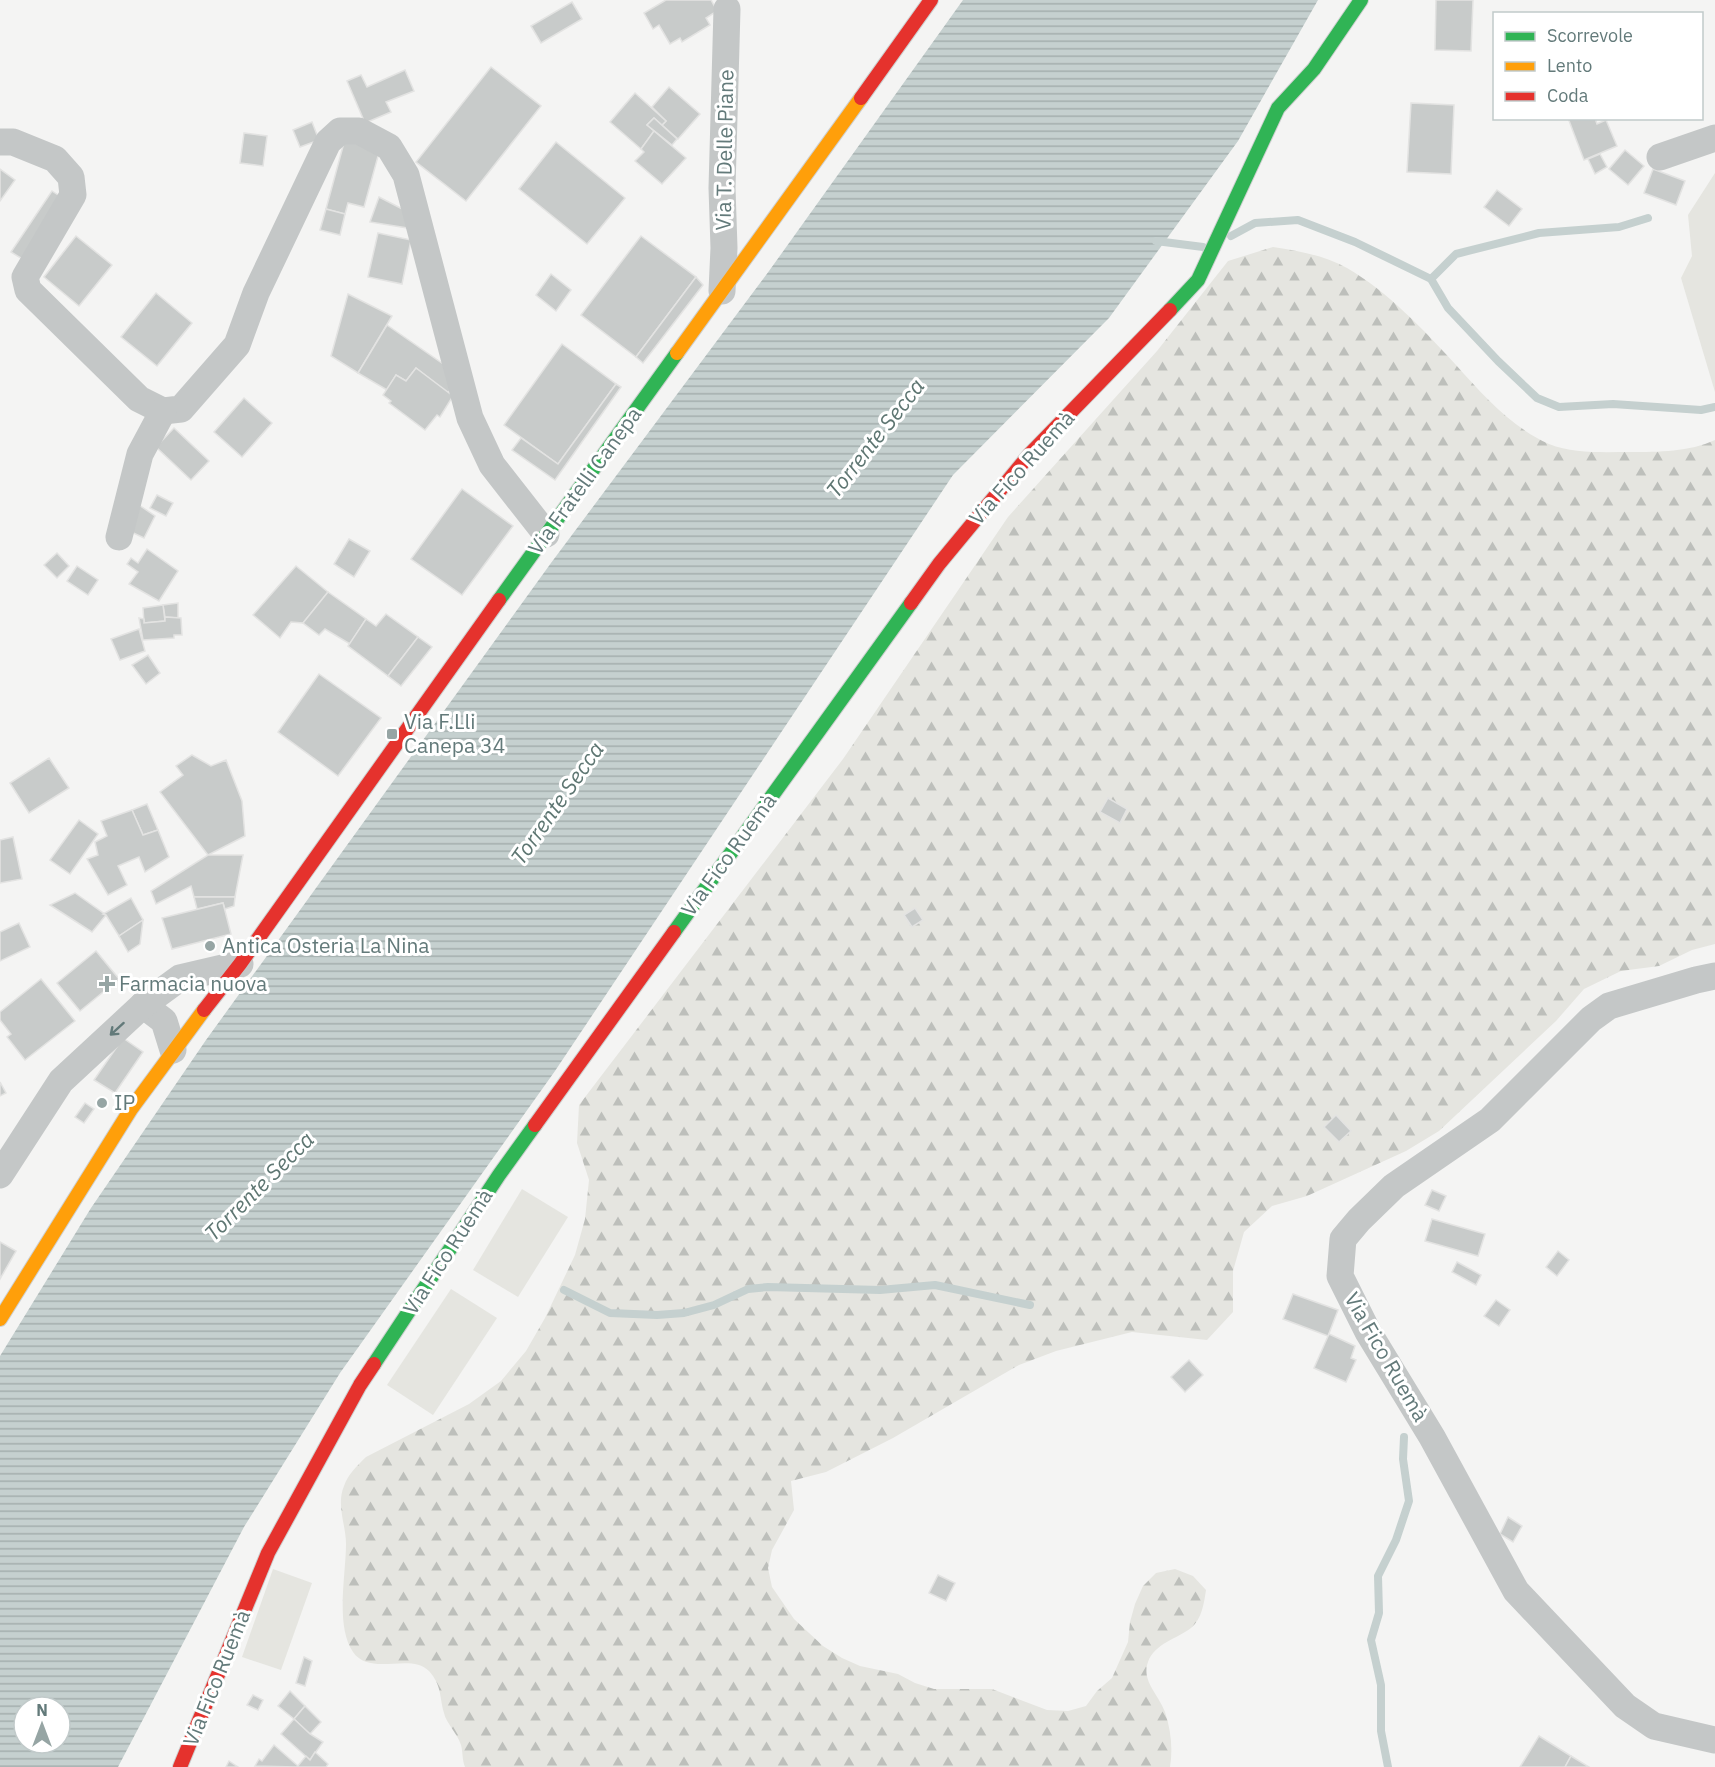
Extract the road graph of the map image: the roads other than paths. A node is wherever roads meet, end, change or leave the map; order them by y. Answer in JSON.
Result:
{"nodes":[{"id":1,"x":931,"y":0,"type":"edge"},
{"id":2,"x":1360,"y":0,"type":"edge"},
{"id":3,"x":728,"y":9,"type":"dead end"},
{"id":4,"x":1715,"y":138,"type":"edge"},
{"id":5,"x":0,"y":142,"type":"edge"},
{"id":6,"x":1660,"y":157,"type":"dead end"},
{"id":7,"x":722,"y":291,"type":"junction"},
{"id":8,"x":163,"y":411,"type":"junction"},
{"id":9,"x":546,"y":534,"type":"junction"},
{"id":10,"x":119,"y":537,"type":"dead end"},
{"id":11,"x":240,"y":964,"type":"junction"},
{"id":12,"x":1715,"y":976,"type":"edge"},
{"id":13,"x":143,"y":1005,"type":"junction"},
{"id":14,"x":173,"y":1050,"type":"junction"},
{"id":15,"x":0,"y":1175,"type":"edge"},
{"id":16,"x":0,"y":1319,"type":"edge"},
{"id":17,"x":1715,"y":1740,"type":"edge"},
{"id":18,"x":180,"y":1767,"type":"edge"}],
"edges":[{"from":1,"to":7,"type":"street","name":"Via Fratelli Canepa"},
{"from":2,"to":18,"type":"street","name":"Via Fico Ruemà"},
{"from":3,"to":7,"type":"street","name":"Via T. Delle Piane"},
{"from":4,"to":6,"type":"street"},
{"from":5,"to":8,"type":"street"},
{"from":7,"to":9,"type":"street","name":"Via Fratelli Canepa"},
{"from":8,"to":9,"type":"street"},
{"from":8,"to":10,"type":"street"},
{"from":9,"to":11,"type":"street","name":"Via Fratelli Canepa"},
{"from":11,"to":13,"type":"street"},
{"from":11,"to":14,"type":"street","name":"Via Fratelli Canepa"},
{"from":12,"to":17,"type":"street","name":"Via Fico Ruemà"},
{"from":13,"to":14,"type":"street"},
{"from":13,"to":15,"type":"street","one_way":true},
{"from":14,"to":16,"type":"street","name":"Via Fratelli Canepa"}]}
